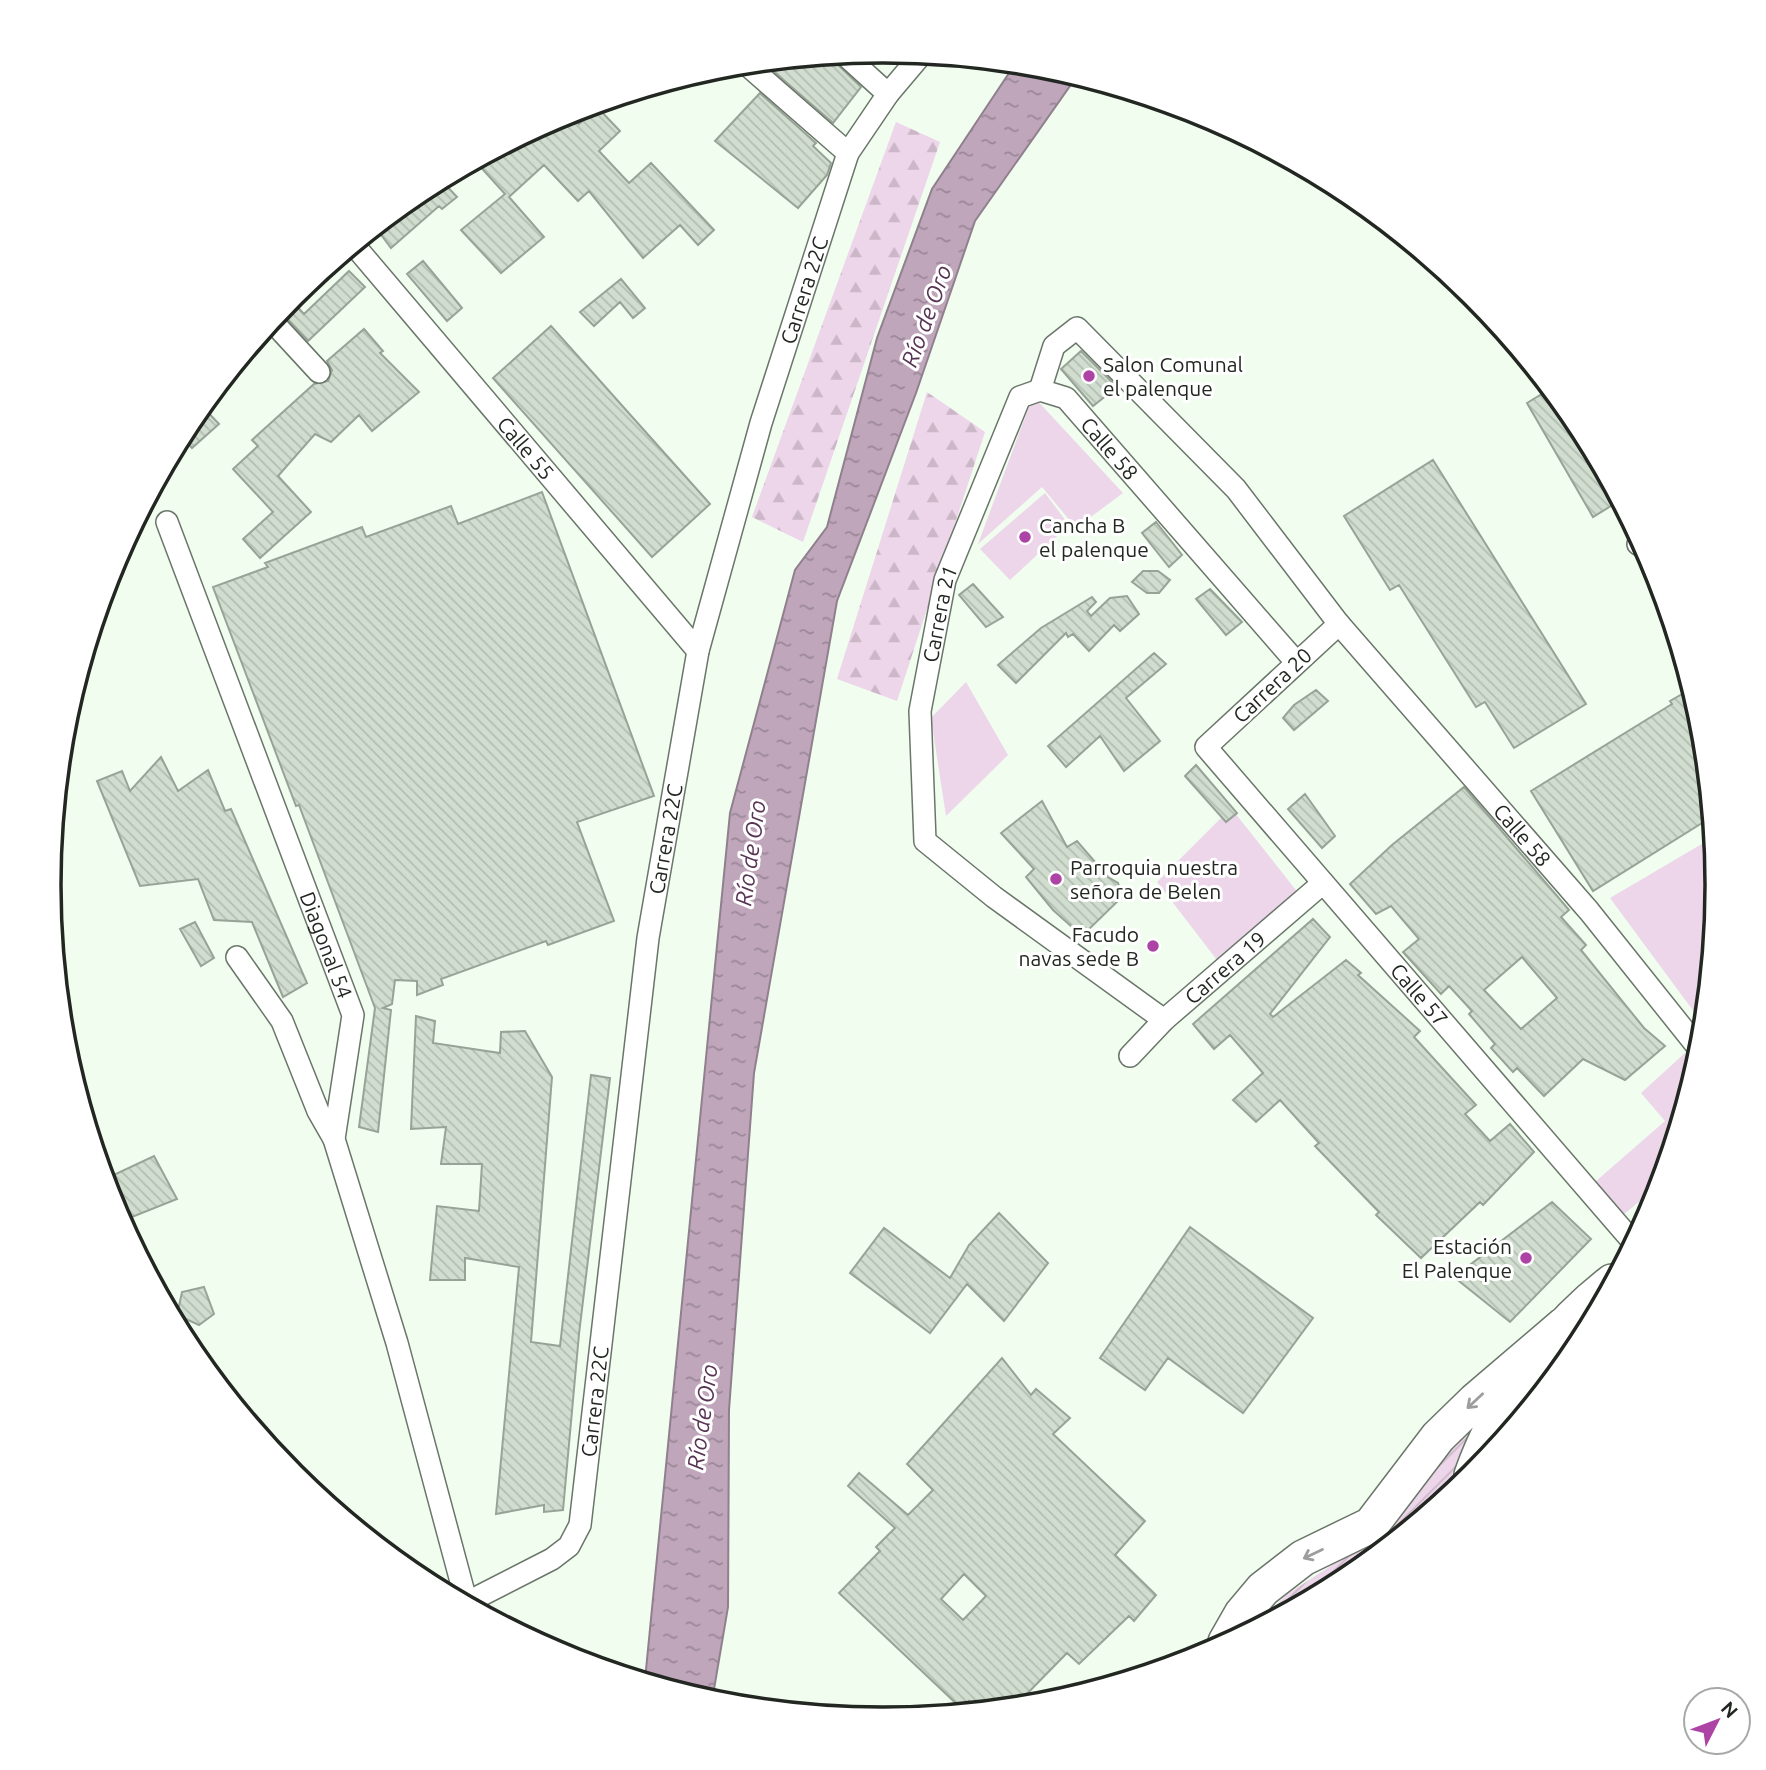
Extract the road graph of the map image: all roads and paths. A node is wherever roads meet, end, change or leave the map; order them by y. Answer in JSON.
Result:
{"nodes":[{"id":1,"x":855,"y":64,"type":"edge"},
{"id":2,"x":913,"y":64,"type":"edge"},
{"id":3,"x":757,"y":73,"type":"edge"},
{"id":4,"x":888,"y":94,"type":"junction"},
{"id":5,"x":848,"y":153,"type":"junction"},
{"id":6,"x":360,"y":252,"type":"edge"},
{"id":7,"x":279,"y":328,"type":"edge"},
{"id":8,"x":319,"y":372,"type":"dead end"},
{"id":9,"x":1030,"y":393,"type":"junction"},
{"id":10,"x":167,"y":522,"type":"dead end"},
{"id":11,"x":1339,"y":624,"type":"junction"},
{"id":12,"x":698,"y":651,"type":"junction"},
{"id":13,"x":1296,"y":662,"type":"junction"},
{"id":14,"x":1206,"y":747,"type":"joint"},
{"id":15,"x":1323,"y":883,"type":"junction"},
{"id":16,"x":237,"y":957,"type":"dead end"},
{"id":17,"x":1164,"y":1020,"type":"junction"},
{"id":18,"x":1690,"y":1038,"type":"edge"},
{"id":19,"x":1130,"y":1056,"type":"dead end"},
{"id":20,"x":334,"y":1139,"type":"junction"},
{"id":21,"x":1626,"y":1234,"type":"edge"},
{"id":22,"x":1548,"y":1366,"type":"edge"},
{"id":23,"x":1544,"y":1372,"type":"edge"},
{"id":24,"x":1489,"y":1440,"type":"edge"},
{"id":25,"x":459,"y":1589,"type":"edge"},
{"id":26,"x":475,"y":1599,"type":"edge"},
{"id":27,"x":1235,"y":1627,"type":"edge"}],
"edges":[{"from":1,"to":4,"type":"street"},
{"from":2,"to":4,"type":"street","name":"Carrera 22C"},
{"from":3,"to":5,"type":"street"},
{"from":4,"to":5,"type":"street","name":"Carrera 22C"},
{"from":5,"to":12,"type":"street","name":"Carrera 22C"},
{"from":6,"to":12,"type":"street","name":"Calle 55"},
{"from":7,"to":8,"type":"street"},
{"from":9,"to":11,"type":"street","name":"Carrera 21"},
{"from":9,"to":13,"type":"street","name":"Calle 58"},
{"from":9,"to":17,"type":"street","name":"Carrera 21"},
{"from":10,"to":20,"type":"street","name":"Diagonal 54"},
{"from":11,"to":13,"type":"street","name":"Carrera 20"},
{"from":11,"to":18,"type":"street","name":"Calle 58"},
{"from":12,"to":26,"type":"street","name":"Carrera 22C"},
{"from":13,"to":14,"type":"street","name":"Carrera 20"},
{"from":14,"to":15,"type":"street","name":"Calle 57"},
{"from":15,"to":17,"type":"street","name":"Carrera 19"},
{"from":15,"to":21,"type":"street","name":"Calle 57"},
{"from":16,"to":20,"type":"street"},
{"from":17,"to":19,"type":"street","name":"Carrera 19"},
{"from":20,"to":25,"type":"street","name":"Diagonal 54"},
{"from":22,"to":27,"type":"highway","one_way":true},
{"from":23,"to":24,"type":"highway"}]}
